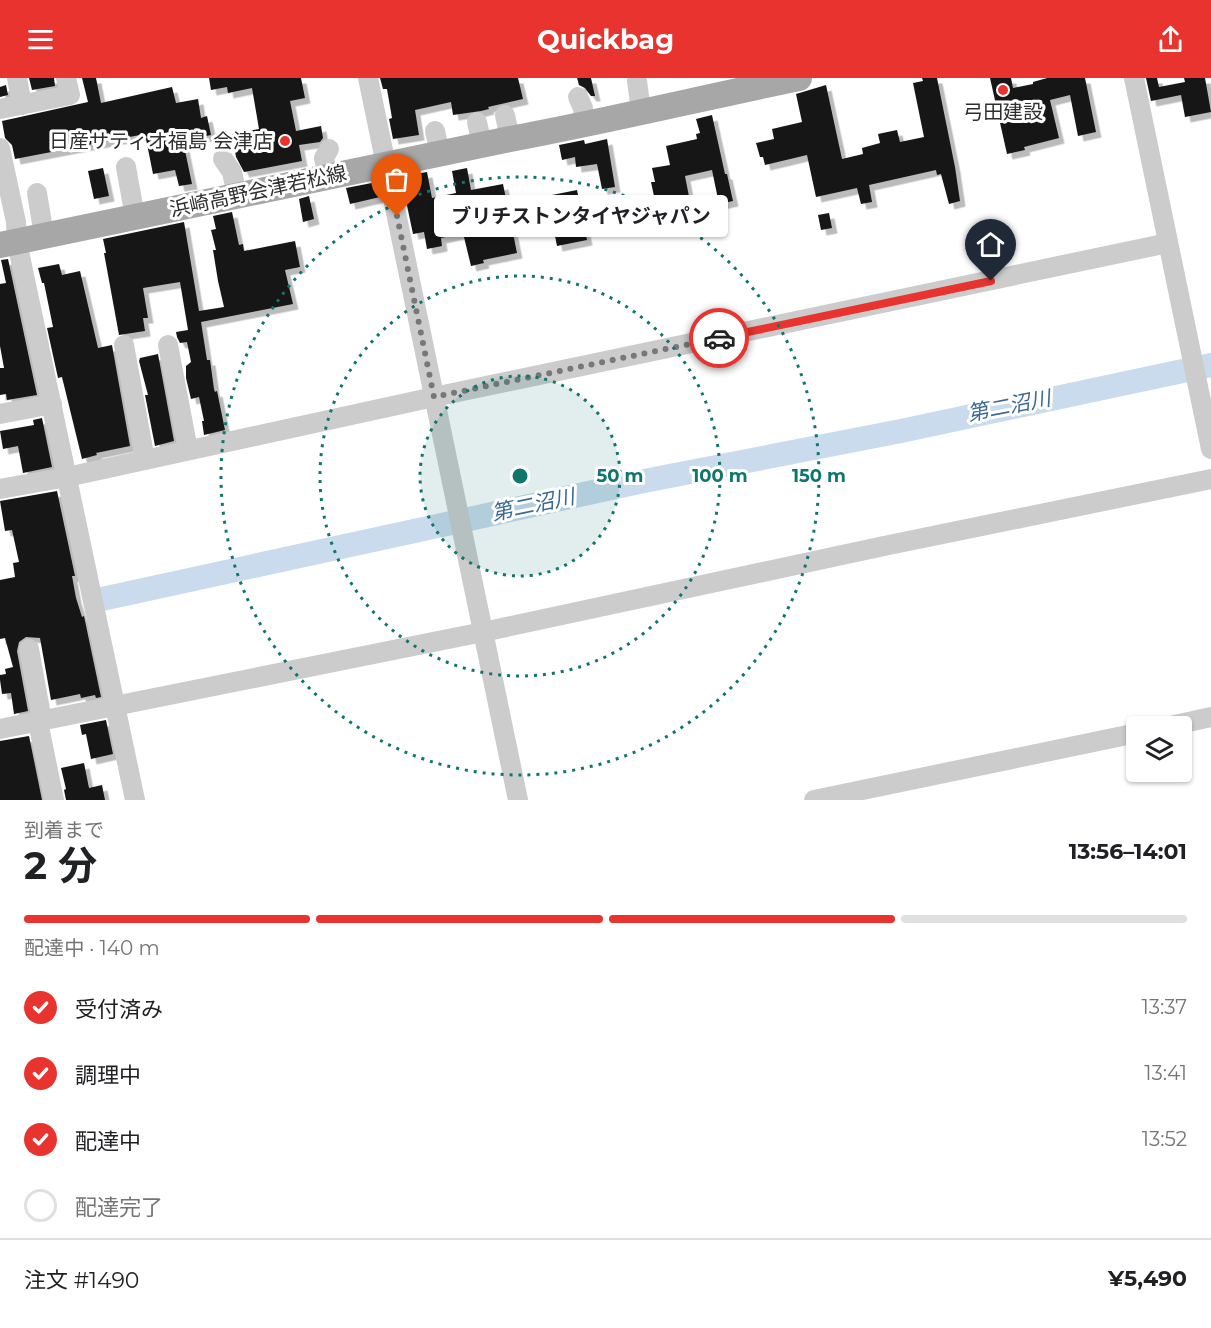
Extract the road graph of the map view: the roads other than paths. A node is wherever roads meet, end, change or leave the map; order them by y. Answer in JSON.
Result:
{"nodes":[{"id":1,"x":17,"y":78,"type":"edge"},
{"id":2,"x":66,"y":78,"type":"edge"},
{"id":3,"x":368,"y":78,"type":"edge"},
{"id":4,"x":799,"y":78,"type":"edge"},
{"id":5,"x":1134,"y":78,"type":"edge"},
{"id":6,"x":734,"y":85,"type":"edge"},
{"id":7,"x":22,"y":105,"type":"junction"},
{"id":8,"x":0,"y":109,"type":"edge"},
{"id":9,"x":0,"y":148,"type":"edge"},
{"id":10,"x":384,"y":157,"type":"junction"},
{"id":11,"x":126,"y":167,"type":"dead end"},
{"id":12,"x":37,"y":193,"type":"dead end"},
{"id":13,"x":133,"y":208,"type":"junction"},
{"id":14,"x":43,"y":226,"type":"junction"},
{"id":15,"x":8,"y":234,"type":"edge"},
{"id":16,"x":1168,"y":243,"type":"junction"},
{"id":17,"x":124,"y":345,"type":"dead end"},
{"id":18,"x":168,"y":345,"type":"dead end"},
{"id":19,"x":434,"y":397,"type":"junction"},
{"id":20,"x":52,"y":404,"type":"junction"},
{"id":21,"x":0,"y":414,"type":"edge"},
{"id":22,"x":1211,"y":449,"type":"edge"},
{"id":23,"x":188,"y":450,"type":"junction"},
{"id":24,"x":145,"y":460,"type":"junction"},
{"id":25,"x":67,"y":477,"type":"junction"},
{"id":26,"x":1211,"y":479,"type":"edge"},
{"id":27,"x":0,"y":489,"type":"edge"},
{"id":28,"x":483,"y":632,"type":"junction"},
{"id":29,"x":29,"y":649,"type":"dead end"},
{"id":30,"x":116,"y":706,"type":"junction"},
{"id":31,"x":1211,"y":717,"type":"edge"},
{"id":32,"x":40,"y":721,"type":"junction"},
{"id":33,"x":1192,"y":721,"type":"edge"},
{"id":34,"x":1,"y":725,"type":"edge"},
{"id":35,"x":1126,"y":735,"type":"edge"},
{"id":36,"x":54,"y":800,"type":"edge"},
{"id":37,"x":135,"y":800,"type":"edge"},
{"id":38,"x":518,"y":800,"type":"edge"},
{"id":39,"x":814,"y":800,"type":"edge"}],
"edges":[{"from":1,"to":7,"type":"street"},
{"from":2,"to":7,"type":"street"},
{"from":3,"to":10,"type":"street"},
{"from":4,"to":6,"type":"main road","name":"浜崎高野会津若松線"},
{"from":5,"to":16,"type":"street"},
{"from":6,"to":10,"type":"main road","name":"浜崎高野会津若松線"},
{"from":7,"to":8,"type":"street"},
{"from":9,"to":15,"type":"street"},
{"from":10,"to":13,"type":"main road","name":"浜崎高野会津若松線"},
{"from":10,"to":19,"type":"street"},
{"from":11,"to":13,"type":"street"},
{"from":12,"to":14,"type":"street"},
{"from":13,"to":14,"type":"main road","name":"浜崎高野会津若松線"},
{"from":14,"to":15,"type":"main road","name":"浜崎高野会津若松線"},
{"from":15,"to":20,"type":"street"},
{"from":16,"to":19,"type":"street"},
{"from":16,"to":22,"type":"street"},
{"from":17,"to":24,"type":"street"},
{"from":18,"to":23,"type":"street"},
{"from":19,"to":23,"type":"street"},
{"from":19,"to":28,"type":"street"},
{"from":20,"to":21,"type":"street"},
{"from":20,"to":25,"type":"street"},
{"from":23,"to":24,"type":"street"},
{"from":24,"to":25,"type":"street"},
{"from":25,"to":27,"type":"street"},
{"from":25,"to":30,"type":"street"},
{"from":26,"to":28,"type":"street"},
{"from":28,"to":30,"type":"street"},
{"from":28,"to":38,"type":"street"},
{"from":29,"to":32,"type":"street"},
{"from":30,"to":32,"type":"street"},
{"from":30,"to":37,"type":"street"},
{"from":31,"to":33,"type":"street"},
{"from":32,"to":34,"type":"street"},
{"from":32,"to":36,"type":"street"},
{"from":35,"to":39,"type":"street"}]}
